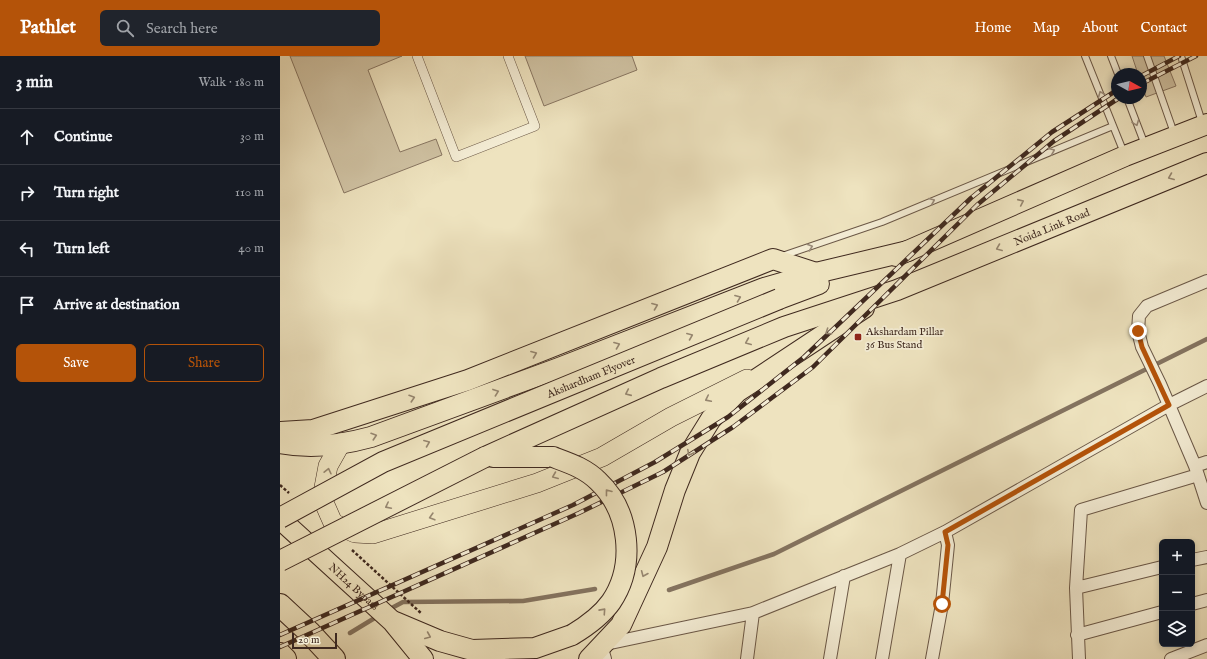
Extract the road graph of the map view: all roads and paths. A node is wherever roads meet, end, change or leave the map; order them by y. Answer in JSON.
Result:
{"nodes":[{"id":1,"x":417,"y":56,"type":"edge"},
{"id":2,"x":508,"y":56,"type":"edge"},
{"id":3,"x":1086,"y":56,"type":"edge"},
{"id":4,"x":1111,"y":56,"type":"edge"},
{"id":5,"x":1147,"y":56,"type":"edge"},
{"id":6,"x":1181,"y":56,"type":"edge"},
{"id":7,"x":1116,"y":68,"type":"edge"},
{"id":8,"x":1129,"y":104,"type":"edge"},
{"id":9,"x":1205,"y":125,"type":"edge"},
{"id":10,"x":1113,"y":126,"type":"junction"},
{"id":11,"x":1175,"y":137,"type":"junction"},
{"id":12,"x":1146,"y":148,"type":"junction"},
{"id":13,"x":1125,"y":156,"type":"junction"},
{"id":14,"x":1207,"y":163,"type":"edge"},
{"id":15,"x":908,"y":251,"type":"junction"},
{"id":16,"x":773,"y":259,"type":"junction"},
{"id":17,"x":816,"y":273,"type":"junction"},
{"id":18,"x":1207,"y":281,"type":"edge"},
{"id":19,"x":897,"y":290,"type":"junction"},
{"id":20,"x":781,"y":363,"type":"junction"},
{"id":21,"x":1207,"y":386,"type":"edge"},
{"id":22,"x":1169,"y":405,"type":"junction"},
{"id":23,"x":280,"y":432,"type":"edge"},
{"id":24,"x":280,"y":443,"type":"edge"},
{"id":25,"x":342,"y":444,"type":"junction"},
{"id":26,"x":485,"y":457,"type":"junction"},
{"id":27,"x":1207,"y":462,"type":"edge"},
{"id":28,"x":1196,"y":471,"type":"junction"},
{"id":29,"x":1207,"y":503,"type":"edge"},
{"id":30,"x":280,"y":518,"type":"edge"},
{"id":31,"x":945,"y":532,"type":"junction"},
{"id":32,"x":900,"y":554,"type":"junction"},
{"id":33,"x":1207,"y":557,"type":"edge"},
{"id":34,"x":1195,"y":559,"type":"edge"},
{"id":35,"x":280,"y":561,"type":"edge"},
{"id":36,"x":1159,"y":568,"type":"edge"},
{"id":37,"x":844,"y":576,"type":"junction"},
{"id":38,"x":1076,"y":588,"type":"junction"},
{"id":39,"x":404,"y":597,"type":"dead end"},
{"id":40,"x":1207,"y":600,"type":"edge"},
{"id":41,"x":1195,"y":603,"type":"edge"},
{"id":42,"x":280,"y":605,"type":"edge"},
{"id":43,"x":414,"y":606,"type":"dead end"},
{"id":44,"x":753,"y":613,"type":"junction"},
{"id":45,"x":1159,"y":613,"type":"edge"},
{"id":46,"x":392,"y":621,"type":"junction"},
{"id":47,"x":1077,"y":635,"type":"junction"},
{"id":48,"x":1207,"y":645,"type":"edge"},
{"id":49,"x":280,"y":654,"type":"edge"},
{"id":50,"x":598,"y":654,"type":"edge"},
{"id":51,"x":285,"y":659,"type":"edge"},
{"id":52,"x":334,"y":659,"type":"edge"},
{"id":53,"x":423,"y":659,"type":"edge"},
{"id":54,"x":747,"y":659,"type":"edge"},
{"id":55,"x":830,"y":659,"type":"edge"},
{"id":56,"x":882,"y":659,"type":"edge"},
{"id":57,"x":932,"y":659,"type":"edge"},
{"id":58,"x":1079,"y":659,"type":"edge"},
{"id":59,"x":1171,"y":659,"type":"edge"}],
"edges":[{"from":1,"to":2,"type":"street"},
{"from":10,"to":3,"type":"lane","one_way":true},
{"from":4,"to":7,"type":"lane"},
{"from":5,"to":11,"type":"lane"},
{"from":6,"to":9,"type":"lane"},
{"from":8,"to":12,"type":"lane","one_way":true},
{"from":9,"to":11,"type":"highway"},
{"from":10,"to":13,"type":"lane"},
{"from":16,"to":10,"type":"lane","one_way":true},
{"from":11,"to":12,"type":"highway"},
{"from":12,"to":13,"type":"highway"},
{"from":15,"to":13,"type":"highway","one_way":true},
{"from":14,"to":19,"type":"highway","name":"Noida Link Road","one_way":true},
{"from":15,"to":17,"type":"highway"},
{"from":30,"to":15,"type":"highway","name":"Akshardham Flyover","one_way":true,"bridge":true},
{"from":16,"to":17,"type":"highway"},
{"from":23,"to":16,"type":"highway","one_way":true},
{"from":25,"to":17,"type":"highway","one_way":true},
{"from":18,"to":22,"type":"street"},
{"from":19,"to":20,"type":"highway","one_way":true},
{"from":19,"to":26,"type":"highway","one_way":true},
{"from":20,"to":25,"type":"main road","one_way":true},
{"from":20,"to":50,"type":"highway","one_way":true},
{"from":21,"to":22,"type":"street"},
{"from":22,"to":28,"type":"street"},
{"from":22,"to":31,"type":"street"},
{"from":24,"to":25,"type":"highway"},
{"from":26,"to":35,"type":"highway","one_way":true,"bridge":true},
{"from":46,"to":26,"type":"highway","one_way":true,"bridge":true},
{"from":27,"to":28,"type":"street"},
{"from":28,"to":29,"type":"street"},
{"from":28,"to":38,"type":"street"},
{"from":30,"to":46,"type":"highway","name":"NH24 Bypass"},
{"from":31,"to":32,"type":"street"},
{"from":31,"to":57,"type":"street"},
{"from":32,"to":37,"type":"street"},
{"from":32,"to":56,"type":"street"},
{"from":33,"to":34,"type":"street"},
{"from":36,"to":38,"type":"street"},
{"from":37,"to":44,"type":"street"},
{"from":37,"to":55,"type":"street"},
{"from":38,"to":47,"type":"street"},
{"from":39,"to":43,"type":"path"},
{"from":40,"to":41,"type":"street"},
{"from":42,"to":52,"type":"highway"},
{"from":44,"to":50,"type":"street"},
{"from":44,"to":54,"type":"street"},
{"from":45,"to":47,"type":"street"},
{"from":46,"to":53,"type":"highway","name":"NH24 Bypass"},
{"from":47,"to":58,"type":"street"},
{"from":48,"to":59,"type":"street"},
{"from":49,"to":51,"type":"highway"}]}
